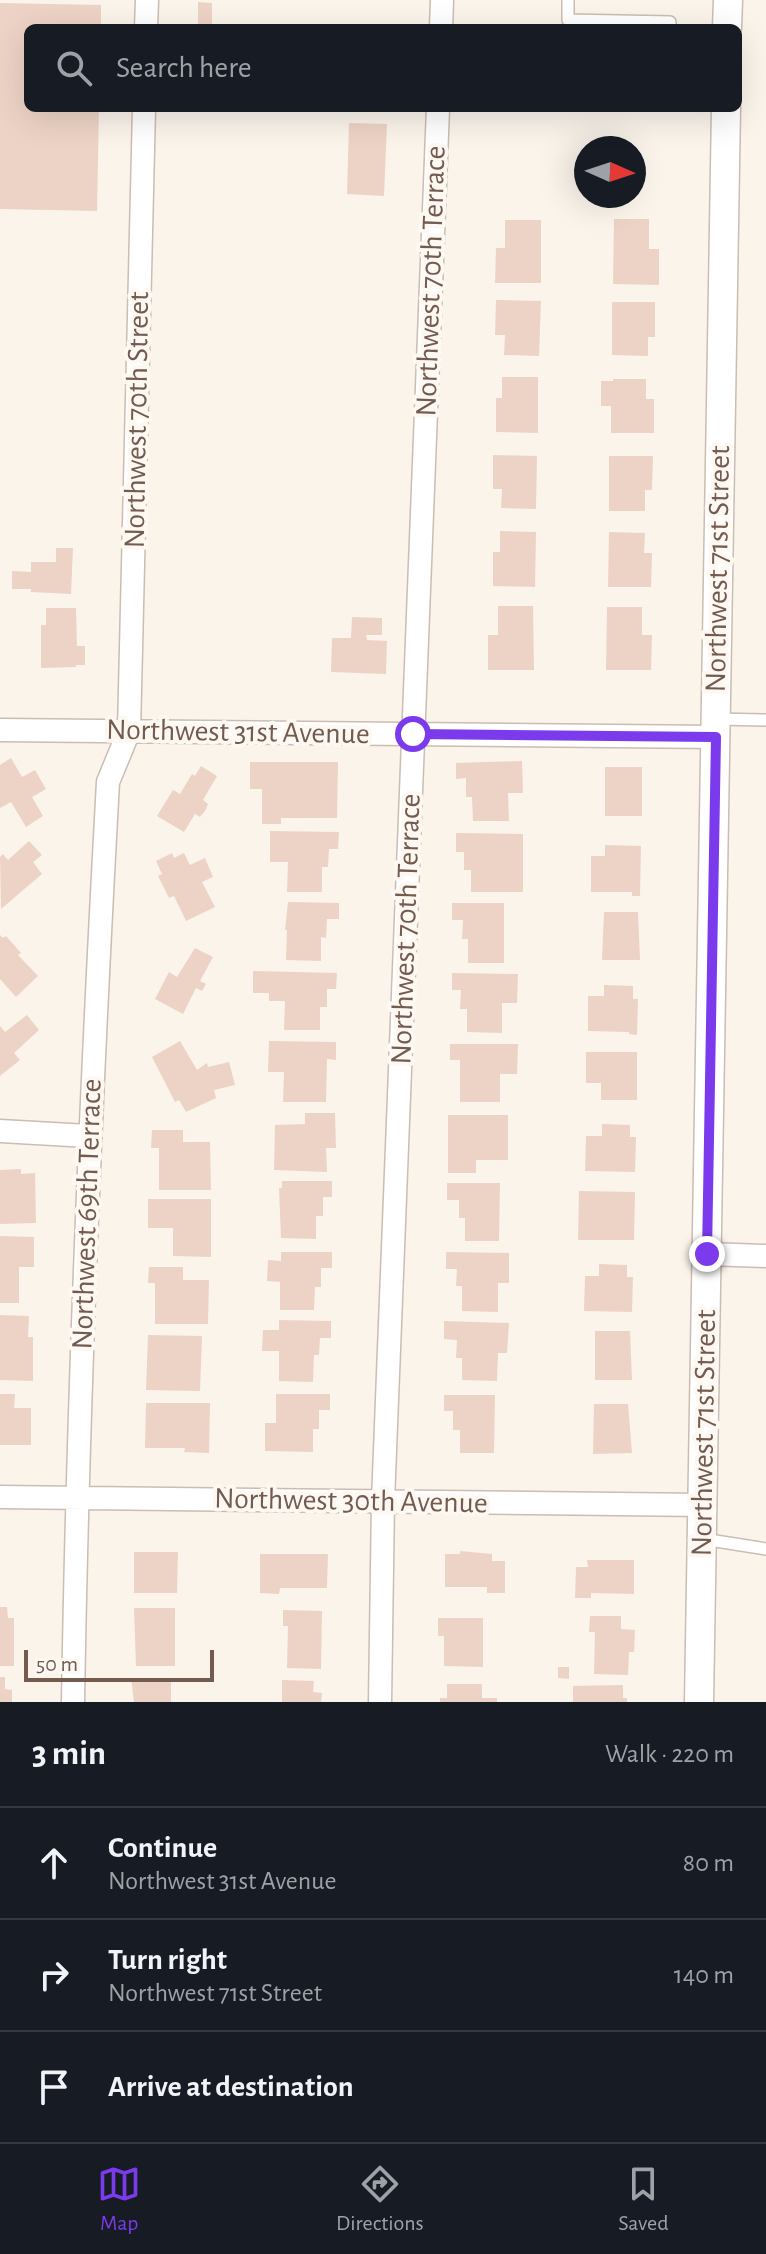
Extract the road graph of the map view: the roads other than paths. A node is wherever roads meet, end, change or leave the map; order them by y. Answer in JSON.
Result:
{"nodes":[{"id":1,"x":147,"y":0,"type":"edge"},
{"id":2,"x":442,"y":0,"type":"edge"},
{"id":3,"x":568,"y":0,"type":"edge"},
{"id":4,"x":728,"y":0,"type":"edge"},
{"id":5,"x":146,"y":24,"type":"edge"},
{"id":6,"x":441,"y":24,"type":"edge"},
{"id":7,"x":670,"y":24,"type":"edge"},
{"id":8,"x":727,"y":24,"type":"edge"},
{"id":9,"x":144,"y":112,"type":"edge"},
{"id":10,"x":438,"y":112,"type":"edge"},
{"id":11,"x":726,"y":112,"type":"edge"},
{"id":12,"x":766,"y":720,"type":"edge"},
{"id":13,"x":716,"y":728,"type":"junction"},
{"id":14,"x":0,"y":730,"type":"edge"},
{"id":15,"x":129,"y":731,"type":"junction"},
{"id":16,"x":413,"y":734,"type":"junction"},
{"id":17,"x":0,"y":1131,"type":"edge"},
{"id":18,"x":88,"y":1136,"type":"junction"},
{"id":19,"x":707,"y":1254,"type":"junction"},
{"id":20,"x":766,"y":1256,"type":"edge"},
{"id":21,"x":0,"y":1497,"type":"edge"},
{"id":22,"x":76,"y":1498,"type":"junction"},
{"id":23,"x":383,"y":1501,"type":"junction"},
{"id":24,"x":703,"y":1505,"type":"junction"},
{"id":25,"x":702,"y":1538,"type":"junction"},
{"id":26,"x":766,"y":1549,"type":"edge"},
{"id":27,"x":73,"y":1702,"type":"edge"},
{"id":28,"x":380,"y":1702,"type":"edge"},
{"id":29,"x":699,"y":1702,"type":"edge"}],
"edges":[{"from":1,"to":5,"type":"street"},
{"from":2,"to":6,"type":"street"},
{"from":3,"to":7,"type":"lane"},
{"from":4,"to":8,"type":"street"},
{"from":9,"to":15,"type":"street","name":"Northwest 70th Street"},
{"from":10,"to":16,"type":"street","name":"Northwest 70th Terrace"},
{"from":11,"to":13,"type":"street","name":"Northwest 71st Street"},
{"from":12,"to":13,"type":"lane"},
{"from":13,"to":16,"type":"street","name":"Northwest 31st Avenue"},
{"from":13,"to":19,"type":"street","name":"Northwest 71st Street"},
{"from":14,"to":15,"type":"street","name":"Northwest 31st Avenue"},
{"from":15,"to":16,"type":"street","name":"Northwest 31st Avenue"},
{"from":15,"to":18,"type":"street","name":"Northwest 69th Terrace"},
{"from":16,"to":23,"type":"street","name":"Northwest 70th Terrace"},
{"from":17,"to":18,"type":"street"},
{"from":18,"to":22,"type":"street","name":"Northwest 69th Terrace"},
{"from":19,"to":20,"type":"street"},
{"from":19,"to":24,"type":"street","name":"Northwest 71st Street"},
{"from":21,"to":22,"type":"street","name":"Northwest 30th Avenue"},
{"from":22,"to":23,"type":"street","name":"Northwest 30th Avenue"},
{"from":22,"to":27,"type":"street","name":"Northwest 69th Terrace"},
{"from":23,"to":24,"type":"street","name":"Northwest 30th Avenue"},
{"from":23,"to":28,"type":"street","name":"Northwest 70th Terrace"},
{"from":24,"to":25,"type":"street","name":"Northwest 71st Street"},
{"from":25,"to":26,"type":"lane"},
{"from":25,"to":29,"type":"street","name":"Northwest 71st Street"}]}
